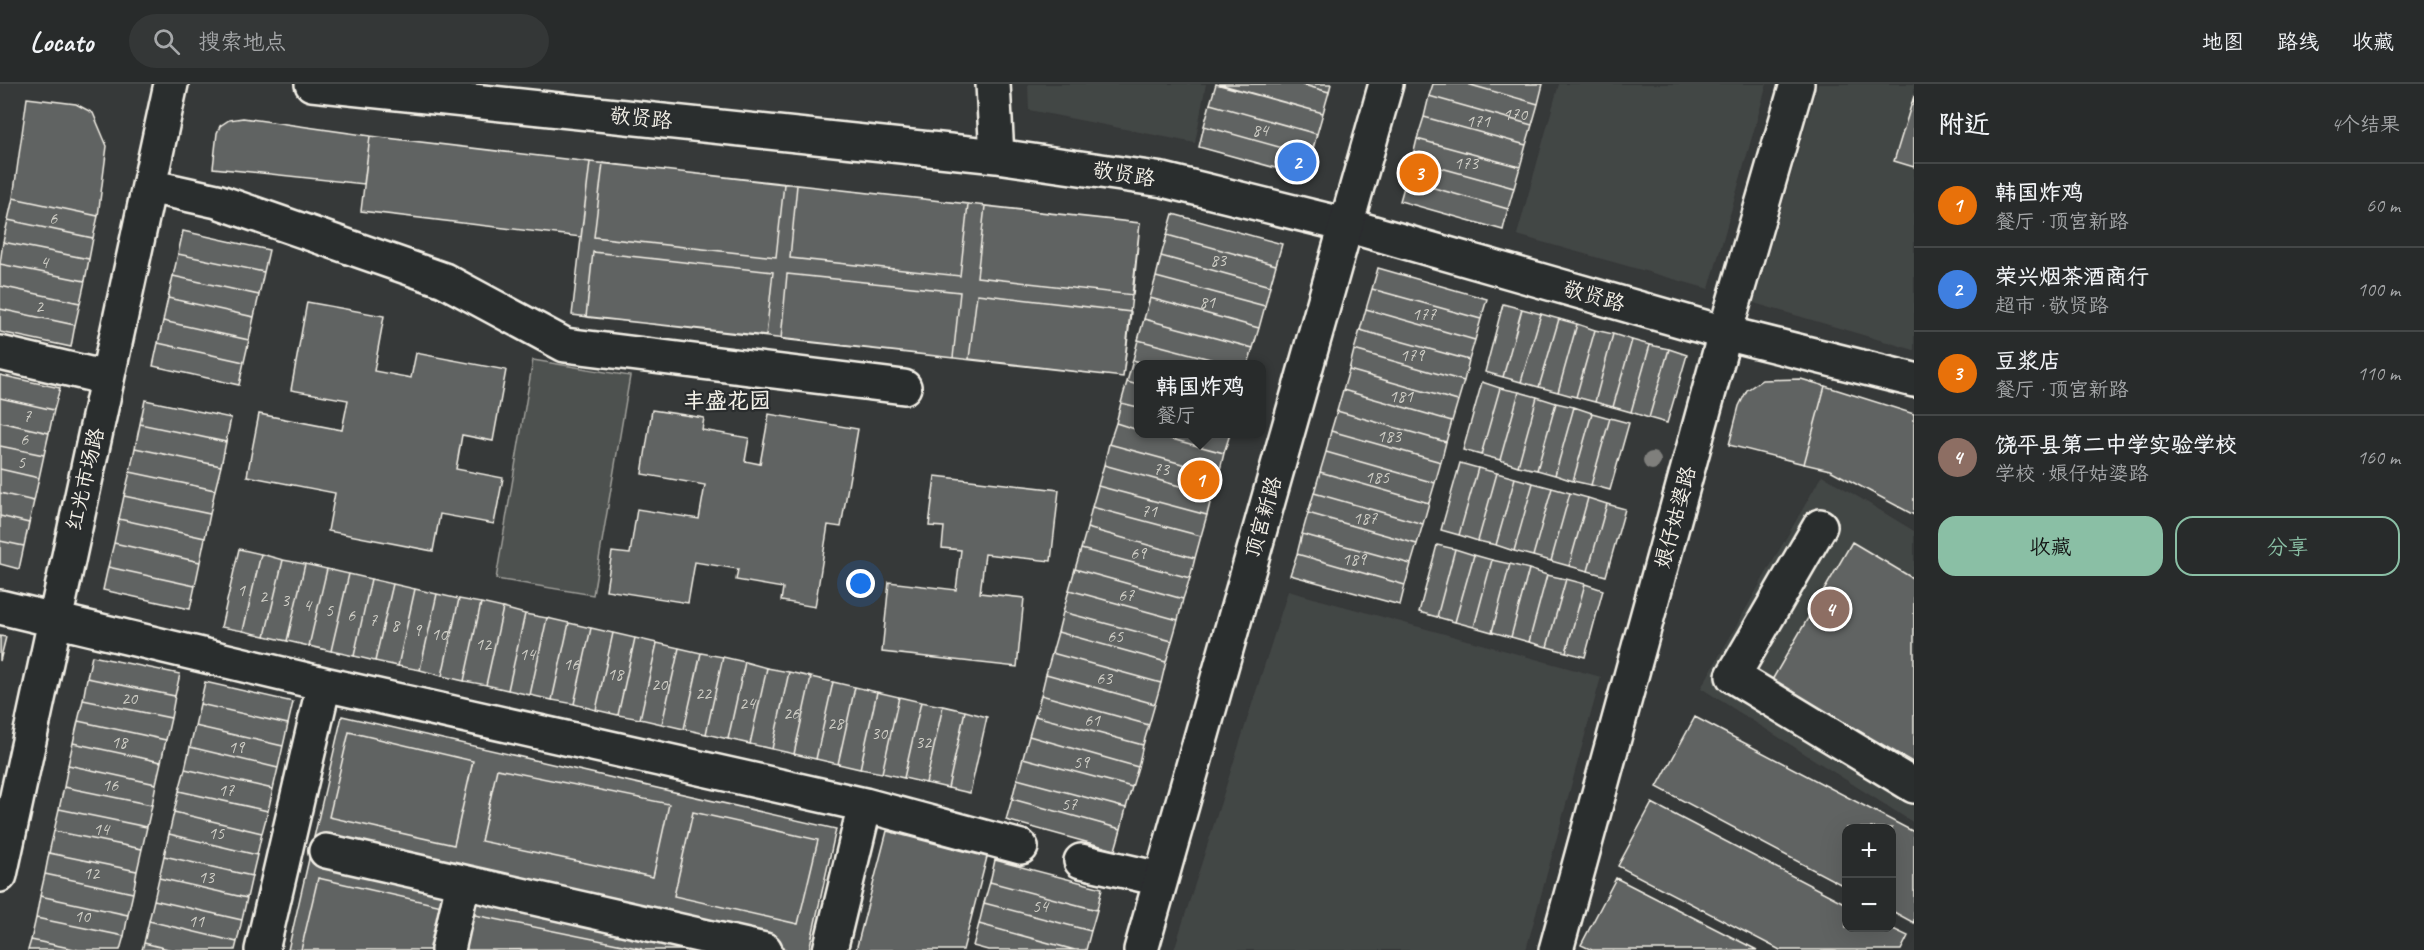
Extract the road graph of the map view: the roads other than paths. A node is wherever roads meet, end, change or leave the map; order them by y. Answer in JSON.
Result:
{"nodes":[{"id":1,"x":171,"y":84,"type":"edge"},
{"id":2,"x":312,"y":84,"type":"edge"},
{"id":3,"x":993,"y":84,"type":"edge"},
{"id":4,"x":1386,"y":84,"type":"edge"},
{"id":5,"x":1797,"y":84,"type":"edge"},
{"id":6,"x":997,"y":156,"type":"junction"},
{"id":7,"x":149,"y":186,"type":"junction"},
{"id":8,"x":1346,"y":225,"type":"junction"},
{"id":9,"x":1725,"y":333,"type":"junction"},
{"id":10,"x":0,"y":354,"type":"edge"},
{"id":11,"x":107,"y":378,"type":"junction"},
{"id":12,"x":1914,"y":380,"type":"edge"},
{"id":13,"x":904,"y":387,"type":"dead end"},
{"id":14,"x":1820,"y":526,"type":"dead end"},
{"id":15,"x":0,"y":607,"type":"edge"},
{"id":16,"x":54,"y":619,"type":"junction"},
{"id":17,"x":324,"y":684,"type":"junction"},
{"id":18,"x":1914,"y":786,"type":"edge"},
{"id":19,"x":865,"y":805,"type":"junction"},
{"id":20,"x":1021,"y":847,"type":"dead end"},
{"id":21,"x":326,"y":851,"type":"dead end"},
{"id":22,"x":1081,"y":861,"type":"dead end"},
{"id":23,"x":0,"y":875,"type":"edge"},
{"id":24,"x":1160,"y":879,"type":"junction"},
{"id":25,"x":463,"y":882,"type":"junction"},
{"id":26,"x":654,"y":938,"type":"edge"},
{"id":27,"x":262,"y":950,"type":"edge"},
{"id":28,"x":448,"y":950,"type":"edge"},
{"id":29,"x":765,"y":950,"type":"edge"},
{"id":30,"x":830,"y":950,"type":"edge"},
{"id":31,"x":1141,"y":950,"type":"edge"},
{"id":32,"x":1556,"y":950,"type":"edge"}],
"edges":[{"from":1,"to":7,"type":"street","name":"红光市场路"},
{"from":2,"to":6,"type":"street","name":"敬贤路"},
{"from":3,"to":6,"type":"street"},
{"from":4,"to":8,"type":"street","name":"顶宫新路"},
{"from":5,"to":9,"type":"street","name":"娘仔姑婆路"},
{"from":6,"to":8,"type":"street","name":"敬贤路"},
{"from":7,"to":11,"type":"street","name":"红光市场路"},
{"from":7,"to":13,"type":"street"},
{"from":8,"to":9,"type":"street","name":"敬贤路"},
{"from":8,"to":24,"type":"street","name":"顶宫新路"},
{"from":9,"to":12,"type":"street","name":"敬贤路"},
{"from":9,"to":32,"type":"street","name":"娘仔姑婆路"},
{"from":10,"to":11,"type":"street"},
{"from":11,"to":16,"type":"street","name":"红光市场路"},
{"from":14,"to":18,"type":"street"},
{"from":15,"to":16,"type":"street"},
{"from":16,"to":17,"type":"street"},
{"from":16,"to":23,"type":"street","name":"红光市场路"},
{"from":17,"to":19,"type":"street"},
{"from":17,"to":27,"type":"street"},
{"from":19,"to":20,"type":"street"},
{"from":19,"to":30,"type":"street"},
{"from":21,"to":25,"type":"street"},
{"from":22,"to":24,"type":"street"},
{"from":24,"to":31,"type":"street","name":"顶宫新路"},
{"from":25,"to":26,"type":"street"},
{"from":25,"to":28,"type":"street"},
{"from":26,"to":29,"type":"street"}]}
